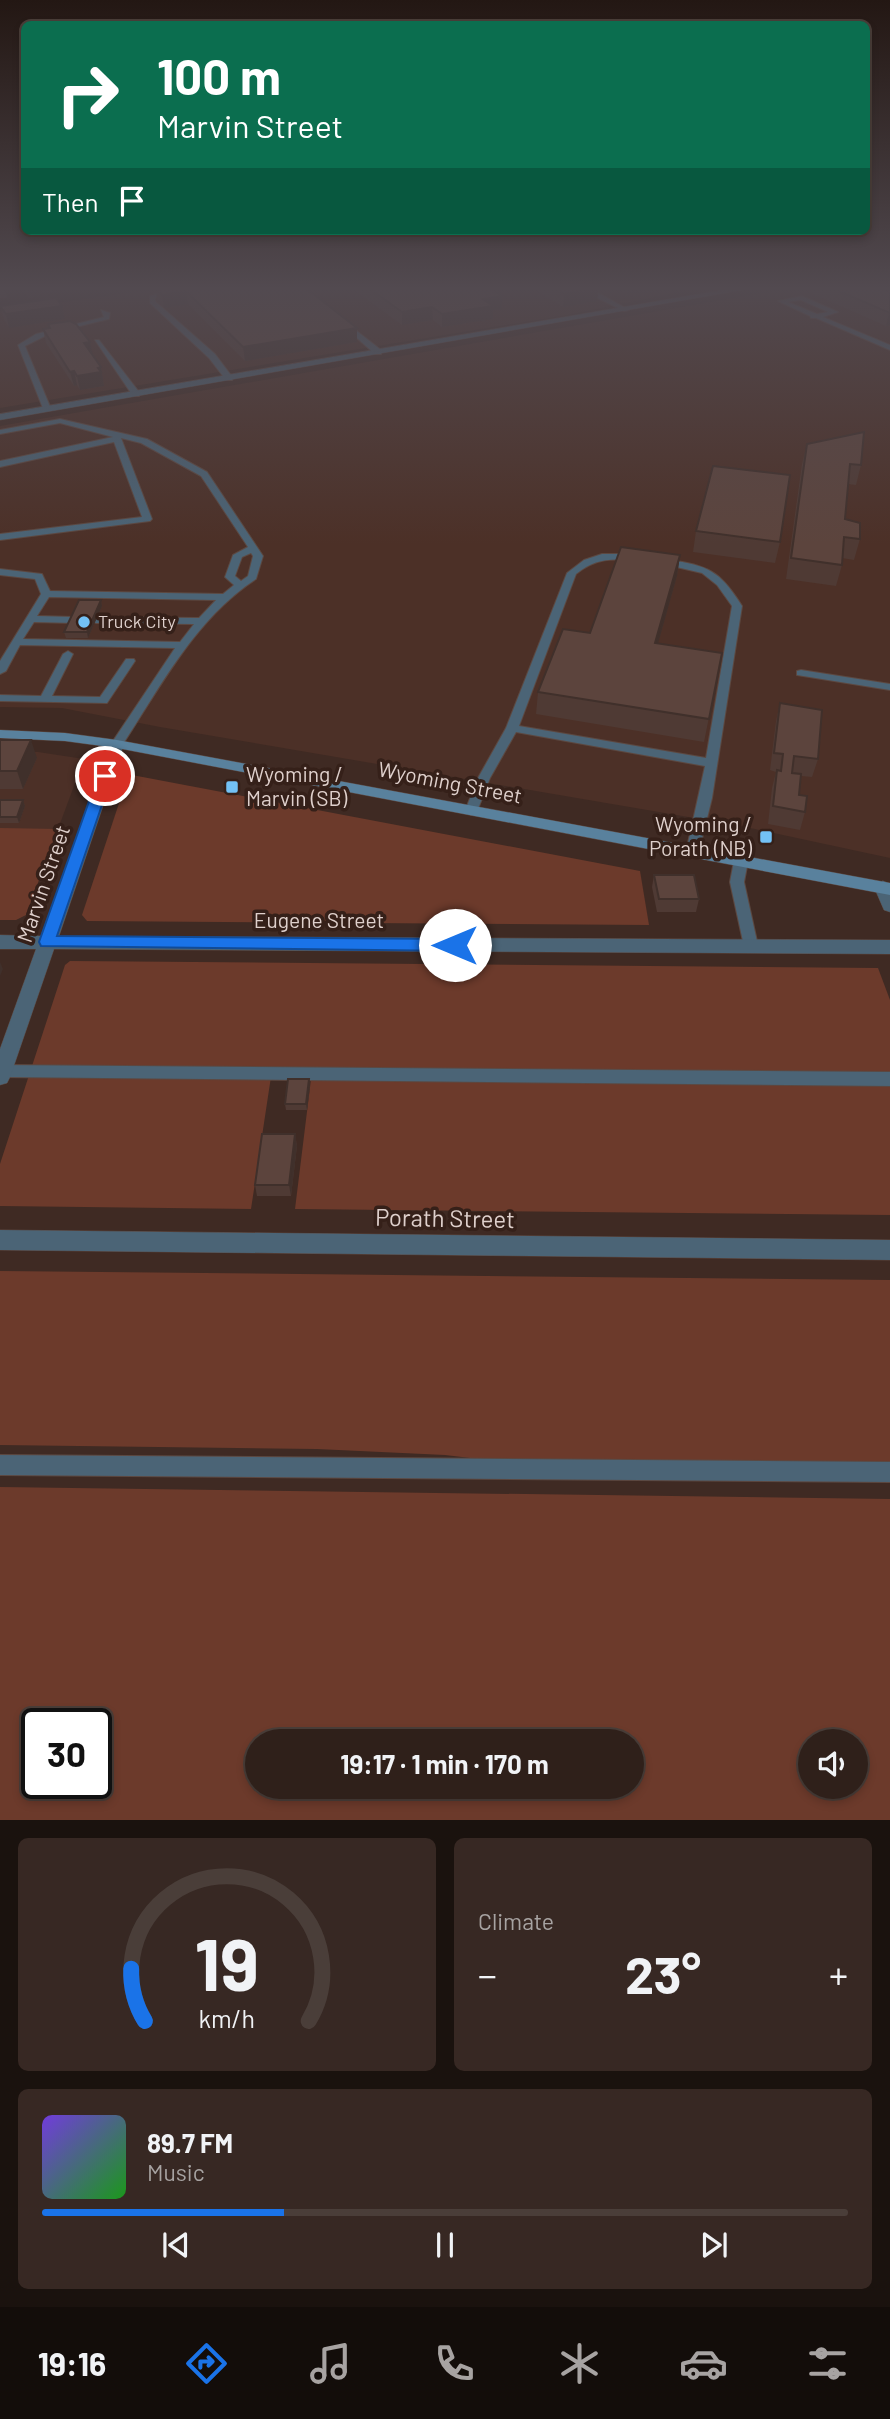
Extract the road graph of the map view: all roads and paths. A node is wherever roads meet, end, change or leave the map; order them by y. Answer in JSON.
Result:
{"nodes":[{"id":1,"x":33,"y":374,"type":"edge"},
{"id":2,"x":121,"y":374,"type":"edge"},
{"id":3,"x":226,"y":374,"type":"edge"},
{"id":4,"x":252,"y":374,"type":"edge"},
{"id":5,"x":229,"y":378,"type":"junction"},
{"id":6,"x":136,"y":394,"type":"junction"},
{"id":7,"x":47,"y":409,"type":"junction"},
{"id":8,"x":0,"y":417,"type":"edge"},
{"id":9,"x":0,"y":432,"type":"edge"},
{"id":10,"x":116,"y":436,"type":"junction"},
{"id":11,"x":0,"y":464,"type":"edge"},
{"id":12,"x":0,"y":537,"type":"edge"},
{"id":13,"x":252,"y":549,"type":"junction"},
{"id":14,"x":0,"y":572,"type":"edge"},
{"id":15,"x":239,"y":584,"type":"junction"},
{"id":16,"x":46,"y":594,"type":"junction"},
{"id":17,"x":225,"y":597,"type":"junction"},
{"id":18,"x":30,"y":619,"type":"junction"},
{"id":19,"x":74,"y":620,"type":"edge"},
{"id":20,"x":96,"y":620,"type":"edge"},
{"id":21,"x":203,"y":621,"type":"junction"},
{"id":22,"x":16,"y":642,"type":"junction"},
{"id":23,"x":182,"y":645,"type":"junction"},
{"id":24,"x":68,"y":654,"type":"dead end"},
{"id":25,"x":130,"y":662,"type":"dead end"},
{"id":26,"x":0,"y":671,"type":"edge"},
{"id":27,"x":801,"y":673,"type":"dead end"},
{"id":28,"x":890,"y":687,"type":"edge"},
{"id":29,"x":0,"y":698,"type":"edge"},
{"id":30,"x":44,"y":700,"type":"junction"},
{"id":31,"x":512,"y":728,"type":"junction"},
{"id":32,"x":0,"y":734,"type":"edge"},
{"id":33,"x":117,"y":744,"type":"junction"},
{"id":34,"x":712,"y":763,"type":"junction"},
{"id":35,"x":471,"y":811,"type":"junction"},
{"id":36,"x":693,"y":852,"type":"junction"},
{"id":37,"x":741,"y":861,"type":"junction"},
{"id":38,"x":886,"y":888,"type":"edge"},
{"id":39,"x":890,"y":906,"type":"edge"},
{"id":40,"x":0,"y":942,"type":"edge"},
{"id":41,"x":47,"y":942,"type":"junction"},
{"id":42,"x":751,"y":946,"type":"junction"},
{"id":43,"x":890,"y":947,"type":"edge"},
{"id":44,"x":1,"y":1073,"type":"edge"},
{"id":45,"x":890,"y":1079,"type":"edge"},
{"id":46,"x":0,"y":1240,"type":"edge"},
{"id":47,"x":890,"y":1250,"type":"edge"},
{"id":48,"x":0,"y":1465,"type":"edge"},
{"id":49,"x":890,"y":1472,"type":"edge"}],
"edges":[{"from":1,"to":7,"type":"lane"},
{"from":2,"to":6,"type":"lane"},
{"from":3,"to":5,"type":"lane"},
{"from":4,"to":5,"type":"street"},
{"from":5,"to":6,"type":"street"},
{"from":6,"to":7,"type":"street"},
{"from":7,"to":8,"type":"street"},
{"from":9,"to":10,"type":"lane"},
{"from":10,"to":11,"type":"lane"},
{"from":10,"to":12,"type":"lane"},
{"from":10,"to":13,"type":"lane"},
{"from":13,"to":15,"type":"lane"},
{"from":13,"to":15,"type":"lane"},
{"from":14,"to":16,"type":"lane"},
{"from":15,"to":17,"type":"lane"},
{"from":16,"to":17,"type":"lane"},
{"from":16,"to":18,"type":"lane"},
{"from":17,"to":21,"type":"lane"},
{"from":18,"to":19,"type":"lane"},
{"from":18,"to":22,"type":"lane"},
{"from":20,"to":21,"type":"lane"},
{"from":21,"to":23,"type":"lane"},
{"from":22,"to":23,"type":"lane"},
{"from":22,"to":26,"type":"lane"},
{"from":23,"to":33,"type":"lane"},
{"from":24,"to":30,"type":"lane"},
{"from":25,"to":30,"type":"lane"},
{"from":27,"to":28,"type":"lane"},
{"from":29,"to":30,"type":"lane"},
{"from":31,"to":34,"type":"lane"},
{"from":31,"to":34,"type":"lane"},
{"from":31,"to":35,"type":"lane"},
{"from":32,"to":33,"type":"main road","name":"Wyoming Street"},
{"from":33,"to":35,"type":"main road","name":"Wyoming Street"},
{"from":33,"to":41,"type":"street","name":"Marvin Street"},
{"from":34,"to":36,"type":"lane"},
{"from":35,"to":36,"type":"main road","name":"Wyoming Street"},
{"from":36,"to":37,"type":"main road","name":"Wyoming Street"},
{"from":37,"to":38,"type":"main road","name":"Wyoming Street"},
{"from":37,"to":42,"type":"lane"},
{"from":38,"to":39,"type":"street"},
{"from":40,"to":41,"type":"street","name":"Eugene Street"},
{"from":41,"to":42,"type":"street","name":"Eugene Street"},
{"from":41,"to":44,"type":"street","name":"Marvin Street"},
{"from":42,"to":43,"type":"street","name":"Eugene Street"},
{"from":44,"to":45,"type":"lane"},
{"from":46,"to":47,"type":"street","name":"Porath Street"},
{"from":48,"to":49,"type":"lane"}]}
